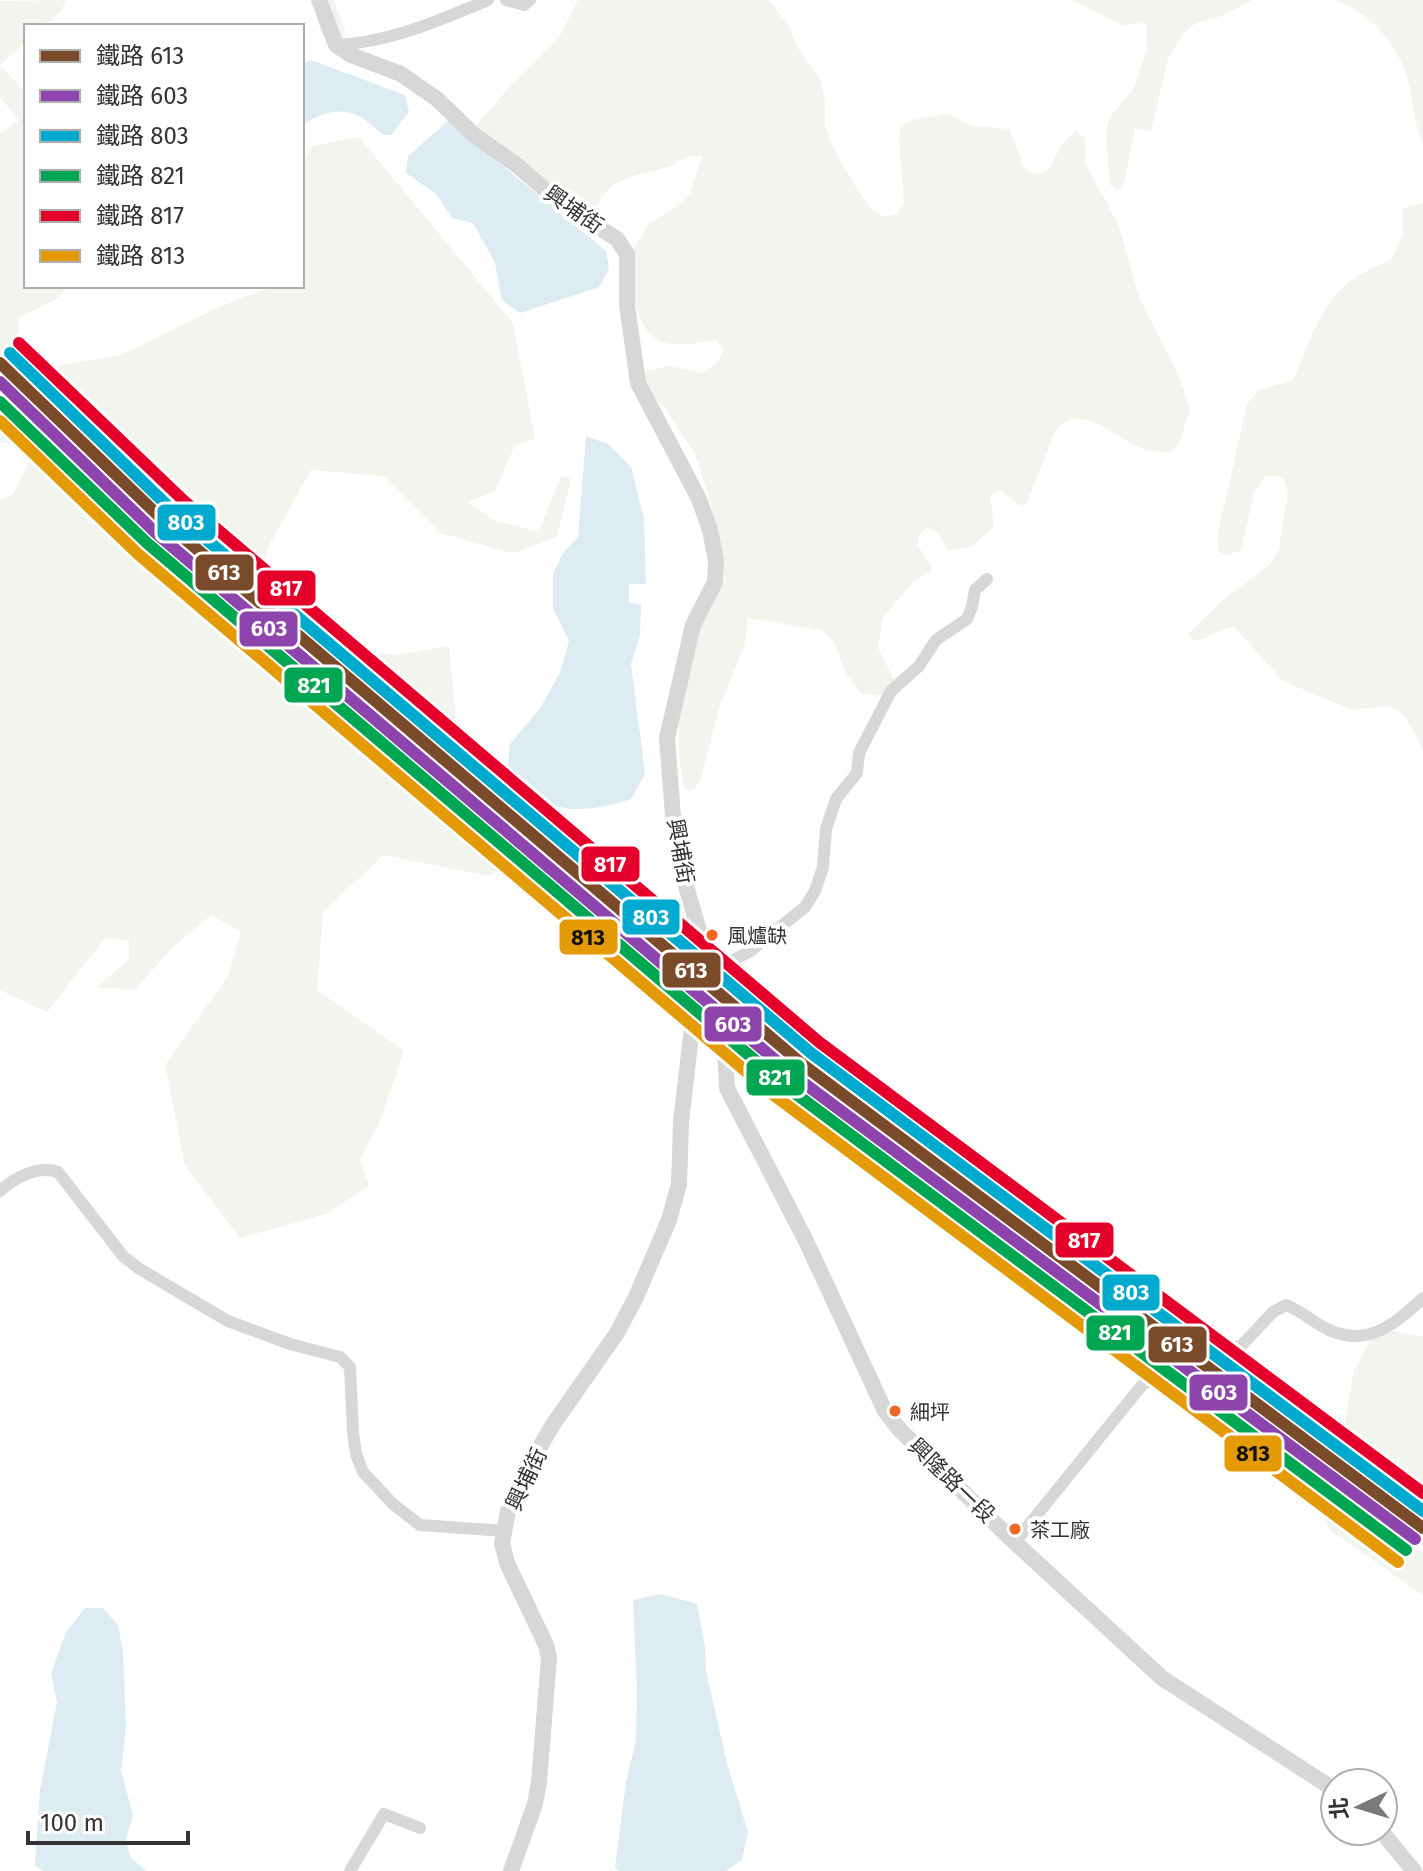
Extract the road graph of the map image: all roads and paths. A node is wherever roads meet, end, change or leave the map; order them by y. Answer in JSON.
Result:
{"nodes":[{"id":1,"x":319,"y":0,"type":"edge"},
{"id":2,"x":488,"y":0,"type":"edge"},
{"id":3,"x":506,"y":0,"type":"edge"},
{"id":4,"x":530,"y":0,"type":"edge"},
{"id":5,"x":336,"y":45,"type":"junction"},
{"id":6,"x":987,"y":579,"type":"dead end"},
{"id":7,"x":707,"y":965,"type":"junction"},
{"id":8,"x":721,"y":1005,"type":"junction"},
{"id":9,"x":696,"y":1007,"type":"junction"},
{"id":10,"x":0,"y":1191,"type":"edge"},
{"id":11,"x":1423,"y":1298,"type":"edge"},
{"id":12,"x":505,"y":1531,"type":"junction"},
{"id":13,"x":1015,"y":1542,"type":"junction"},
{"id":14,"x":1319,"y":1780,"type":"edge"},
{"id":15,"x":420,"y":1828,"type":"dead end"},
{"id":16,"x":1394,"y":1847,"type":"edge"},
{"id":17,"x":350,"y":1871,"type":"edge"},
{"id":18,"x":511,"y":1871,"type":"edge"},
{"id":19,"x":1414,"y":1871,"type":"edge"}],
"edges":[{"from":1,"to":5,"type":"street"},
{"from":2,"to":5,"type":"street"},
{"from":3,"to":4,"type":"street"},
{"from":5,"to":7,"type":"street","name":"興埔街"},
{"from":6,"to":7,"type":"street"},
{"from":7,"to":8,"type":"street","name":"興隆路一段"},
{"from":7,"to":9,"type":"street","name":"興埔街"},
{"from":8,"to":9,"type":"street"},
{"from":8,"to":13,"type":"street","name":"興隆路一段"},
{"from":9,"to":12,"type":"street","name":"興埔街"},
{"from":10,"to":12,"type":"street"},
{"from":11,"to":13,"type":"street"},
{"from":12,"to":18,"type":"street","name":"興埔街"},
{"from":13,"to":14,"type":"street","name":"興隆路一段"},
{"from":15,"to":17,"type":"street"},
{"from":16,"to":19,"type":"street"}]}
